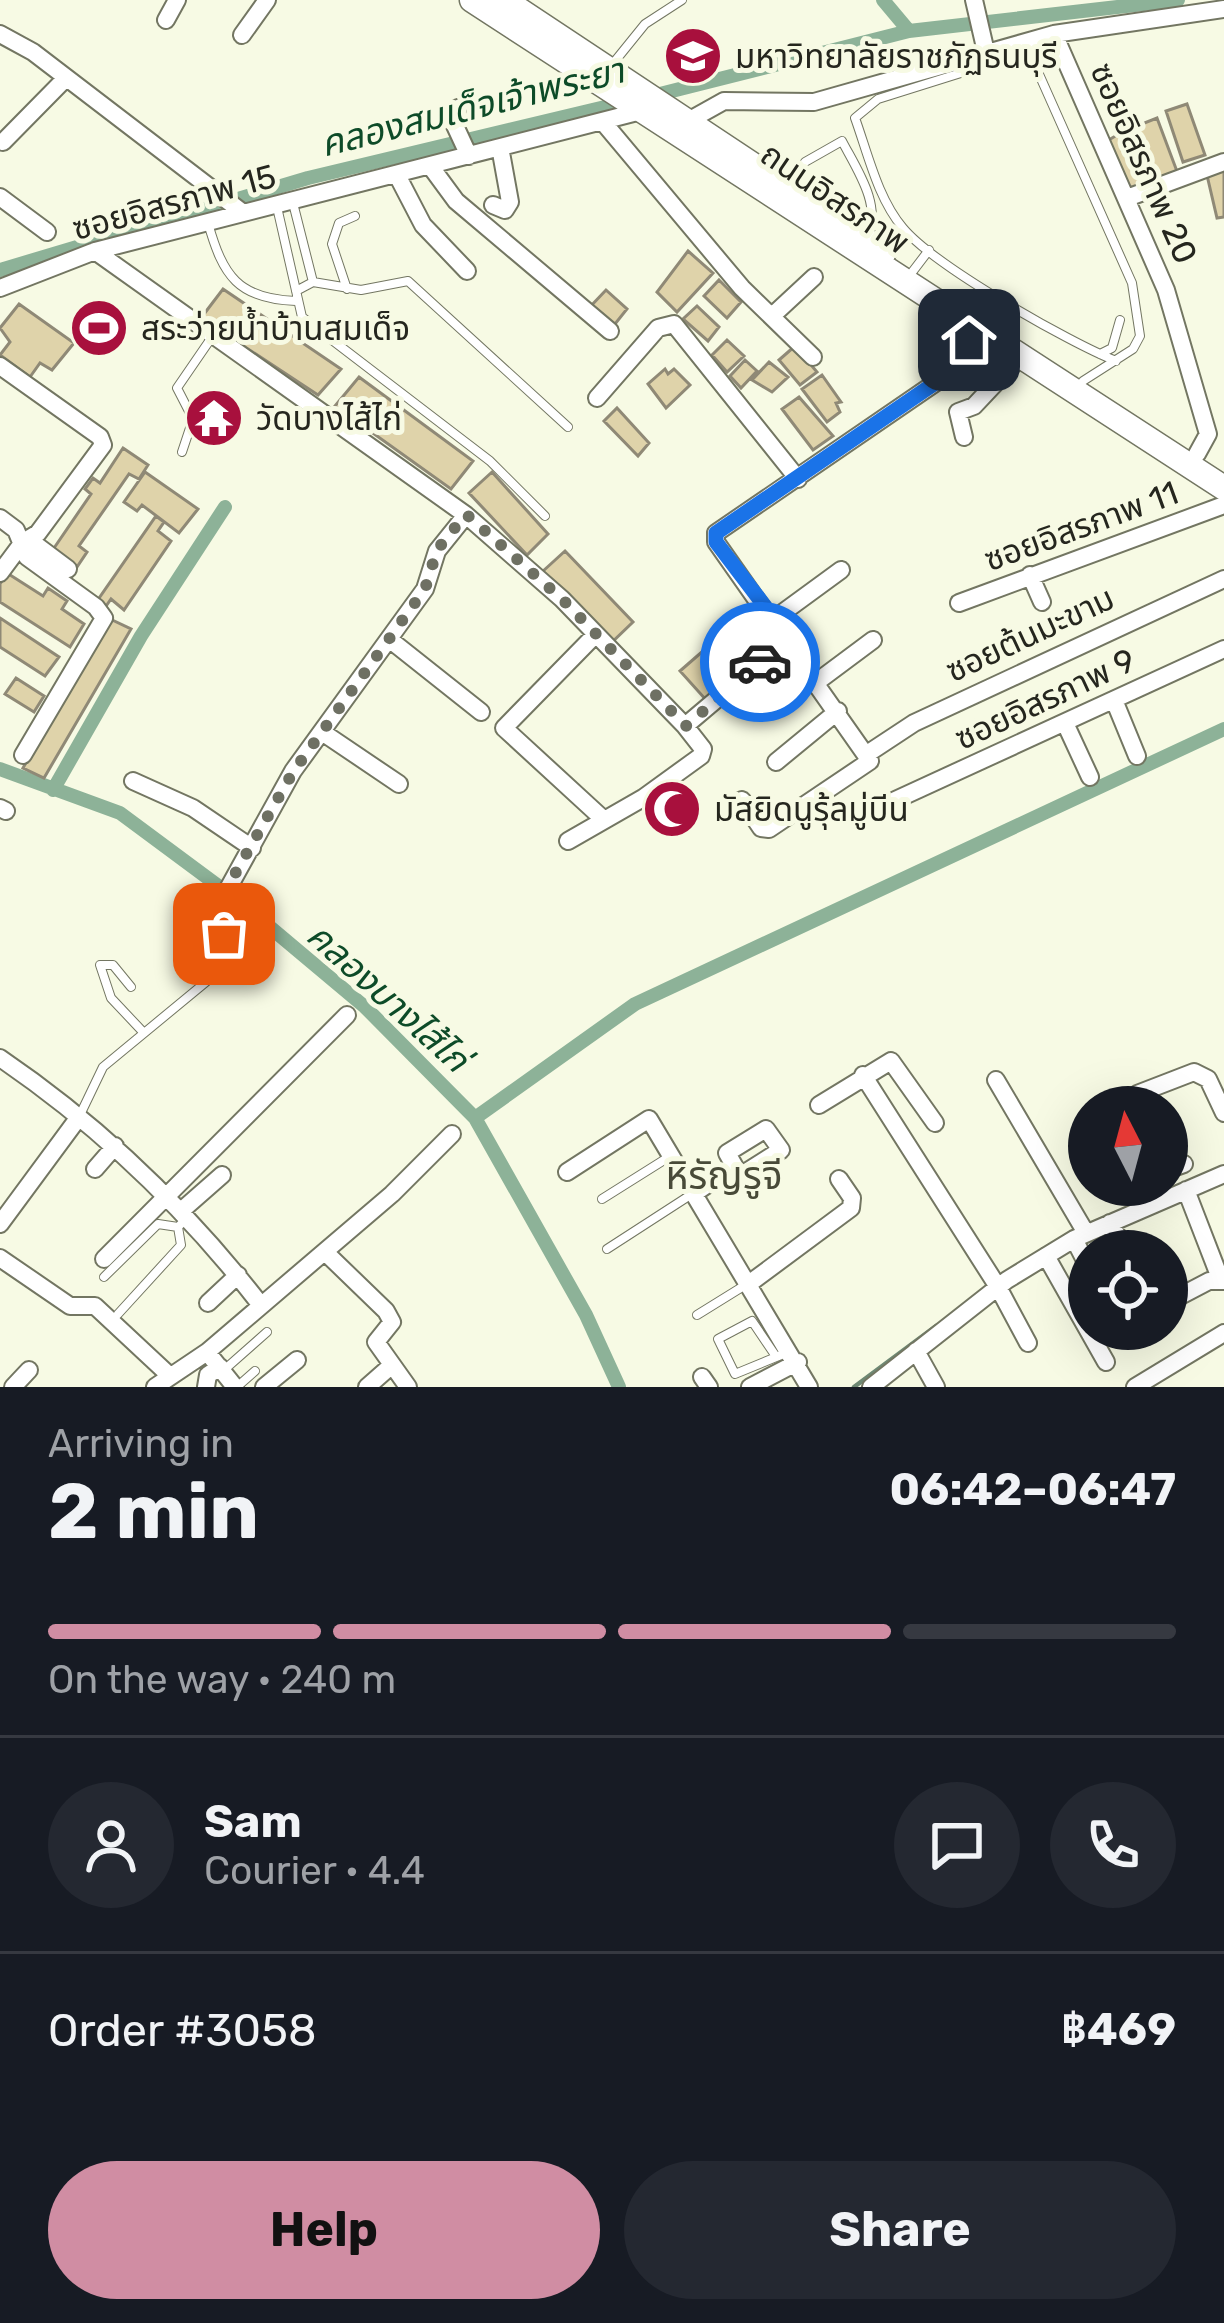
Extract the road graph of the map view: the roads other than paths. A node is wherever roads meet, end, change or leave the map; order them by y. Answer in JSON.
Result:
{"nodes":[{"id":1,"x":177,"y":0,"type":"edge"},
{"id":2,"x":267,"y":0,"type":"edge"},
{"id":3,"x":472,"y":0,"type":"edge"},
{"id":4,"x":504,"y":0,"type":"edge"},
{"id":5,"x":682,"y":0,"type":"edge"},
{"id":6,"x":975,"y":2,"type":"edge"},
{"id":7,"x":1224,"y":9,"type":"edge"},
{"id":8,"x":166,"y":20,"type":"dead end"},
{"id":9,"x":0,"y":34,"type":"edge"},
{"id":10,"x":242,"y":34,"type":"dead end"},
{"id":11,"x":1054,"y":34,"type":"junction"},
{"id":12,"x":984,"y":44,"type":"junction"},
{"id":13,"x":610,"y":68,"type":"junction"},
{"id":14,"x":65,"y":79,"type":"junction"},
{"id":15,"x":638,"y":99,"type":"junction"},
{"id":16,"x":458,"y":108,"type":"dead end"},
{"id":17,"x":690,"y":120,"type":"junction"},
{"id":18,"x":603,"y":122,"type":"junction"},
{"id":19,"x":3,"y":142,"type":"edge"},
{"id":20,"x":466,"y":147,"type":"junction"},
{"id":21,"x":500,"y":147,"type":"junction"},
{"id":22,"x":805,"y":162,"type":"dead end"},
{"id":23,"x":1224,"y":162,"type":"edge"},
{"id":24,"x":431,"y":166,"type":"junction"},
{"id":25,"x":397,"y":175,"type":"junction"},
{"id":26,"x":0,"y":196,"type":"edge"},
{"id":27,"x":1127,"y":198,"type":"junction"},
{"id":28,"x":234,"y":203,"type":"junction"},
{"id":29,"x":285,"y":204,"type":"junction"},
{"id":30,"x":493,"y":206,"type":"dead end"},
{"id":31,"x":355,"y":215,"type":"dead end"},
{"id":32,"x":208,"y":221,"type":"junction"},
{"id":33,"x":47,"y":232,"type":"dead end"},
{"id":34,"x":860,"y":246,"type":"junction"},
{"id":35,"x":928,"y":250,"type":"junction"},
{"id":36,"x":95,"y":251,"type":"junction"},
{"id":37,"x":467,"y":271,"type":"dead end"},
{"id":38,"x":913,"y":271,"type":"junction"},
{"id":39,"x":814,"y":278,"type":"dead end"},
{"id":40,"x":313,"y":282,"type":"junction"},
{"id":41,"x":0,"y":288,"type":"edge"},
{"id":42,"x":347,"y":289,"type":"junction"},
{"id":43,"x":296,"y":296,"type":"junction"},
{"id":44,"x":772,"y":316,"type":"junction"},
{"id":45,"x":1120,"y":320,"type":"dead end"},
{"id":46,"x":977,"y":329,"type":"junction"},
{"id":47,"x":610,"y":331,"type":"dead end"},
{"id":48,"x":213,"y":336,"type":"junction"},
{"id":49,"x":1098,"y":354,"type":"junction"},
{"id":50,"x":1021,"y":356,"type":"junction"},
{"id":51,"x":813,"y":357,"type":"dead end"},
{"id":52,"x":1116,"y":362,"type":"junction"},
{"id":53,"x":0,"y":366,"type":"edge"},
{"id":54,"x":1083,"y":381,"type":"junction"},
{"id":55,"x":597,"y":398,"type":"dead end"},
{"id":56,"x":568,"y":427,"type":"dead end"},
{"id":57,"x":964,"y":437,"type":"dead end"},
{"id":58,"x":182,"y":452,"type":"dead end"},
{"id":59,"x":1197,"y":454,"type":"junction"},
{"id":60,"x":1224,"y":471,"type":"edge"},
{"id":61,"x":798,"y":479,"type":"junction"},
{"id":62,"x":1224,"y":488,"type":"edge"},
{"id":63,"x":1224,"y":505,"type":"edge"},
{"id":64,"x":466,"y":514,"type":"junction"},
{"id":65,"x":544,"y":516,"type":"dead end"},
{"id":66,"x":0,"y":518,"type":"edge"},
{"id":67,"x":24,"y":543,"type":"junction"},
{"id":68,"x":68,"y":569,"type":"dead end"},
{"id":69,"x":842,"y":570,"type":"dead end"},
{"id":70,"x":0,"y":573,"type":"edge"},
{"id":71,"x":1030,"y":575,"type":"junction"},
{"id":72,"x":1224,"y":579,"type":"edge"},
{"id":73,"x":1042,"y":602,"type":"dead end"},
{"id":74,"x":959,"y":603,"type":"dead end"},
{"id":75,"x":774,"y":619,"type":"junction"},
{"id":76,"x":595,"y":635,"type":"junction"},
{"id":77,"x":789,"y":638,"type":"junction"},
{"id":78,"x":389,"y":639,"type":"junction"},
{"id":79,"x":873,"y":640,"type":"dead end"},
{"id":80,"x":1224,"y":650,"type":"edge"},
{"id":81,"x":818,"y":681,"type":"junction"},
{"id":82,"x":1114,"y":700,"type":"junction"},
{"id":83,"x":838,"y":711,"type":"junction"},
{"id":84,"x":481,"y":712,"type":"dead end"},
{"id":85,"x":1065,"y":723,"type":"junction"},
{"id":86,"x":686,"y":726,"type":"junction"},
{"id":87,"x":322,"y":732,"type":"junction"},
{"id":88,"x":23,"y":755,"type":"dead end"},
{"id":89,"x":1137,"y":756,"type":"dead end"},
{"id":90,"x":869,"y":758,"type":"junction"},
{"id":91,"x":776,"y":761,"type":"dead end"},
{"id":92,"x":1090,"y":777,"type":"dead end"},
{"id":93,"x":133,"y":781,"type":"dead end"},
{"id":94,"x":399,"y":784,"type":"dead end"},
{"id":95,"x":742,"y":800,"type":"dead end"},
{"id":96,"x":891,"y":802,"type":"dead end"},
{"id":97,"x":602,"y":818,"type":"junction"},
{"id":98,"x":568,"y":841,"type":"dead end"},
{"id":99,"x":252,"y":848,"type":"junction"},
{"id":100,"x":223,"y":896,"type":"joint"},
{"id":101,"x":258,"y":939,"type":"dead end"},
{"id":102,"x":228,"y":963,"type":"junction"},
{"id":103,"x":131,"y":987,"type":"dead end"},
{"id":104,"x":347,"y":1015,"type":"dead end"},
{"id":105,"x":144,"y":1033,"type":"junction"},
{"id":106,"x":0,"y":1058,"type":"edge"},
{"id":107,"x":863,"y":1075,"type":"junction"},
{"id":108,"x":996,"y":1080,"type":"dead end"},
{"id":109,"x":1162,"y":1086,"type":"edge"},
{"id":110,"x":820,"y":1105,"type":"dead end"},
{"id":111,"x":1224,"y":1113,"type":"edge"},
{"id":112,"x":79,"y":1118,"type":"junction"},
{"id":113,"x":935,"y":1123,"type":"dead end"},
{"id":114,"x":452,"y":1134,"type":"dead end"},
{"id":115,"x":115,"y":1146,"type":"junction"},
{"id":116,"x":672,"y":1155,"type":"junction"},
{"id":117,"x":733,"y":1167,"type":"dead end"},
{"id":118,"x":95,"y":1169,"type":"dead end"},
{"id":119,"x":567,"y":1172,"type":"dead end"},
{"id":120,"x":1224,"y":1174,"type":"edge"},
{"id":121,"x":222,"y":1175,"type":"dead end"},
{"id":122,"x":838,"y":1178,"type":"dead end"},
{"id":123,"x":1188,"y":1189,"type":"edge"},
{"id":124,"x":694,"y":1192,"type":"junction"},
{"id":125,"x":1188,"y":1195,"type":"edge"},
{"id":126,"x":165,"y":1196,"type":"junction"},
{"id":127,"x":602,"y":1199,"type":"dead end"},
{"id":128,"x":1149,"y":1206,"type":"edge"},
{"id":129,"x":182,"y":1218,"type":"junction"},
{"id":130,"x":1110,"y":1222,"type":"junction"},
{"id":131,"x":0,"y":1224,"type":"edge"},
{"id":132,"x":1077,"y":1230,"type":"edge"},
{"id":133,"x":1093,"y":1230,"type":"edge"},
{"id":134,"x":1114,"y":1230,"type":"edge"},
{"id":135,"x":1068,"y":1243,"type":"edge"},
{"id":136,"x":608,"y":1249,"type":"dead end"},
{"id":137,"x":325,"y":1252,"type":"junction"},
{"id":138,"x":1046,"y":1256,"type":"junction"},
{"id":139,"x":0,"y":1258,"type":"edge"},
{"id":140,"x":104,"y":1268,"type":"joint"},
{"id":141,"x":238,"y":1275,"type":"junction"},
{"id":142,"x":1222,"y":1280,"type":"edge"},
{"id":143,"x":750,"y":1283,"type":"junction"},
{"id":144,"x":998,"y":1286,"type":"junction"},
{"id":145,"x":1188,"y":1294,"type":"edge"},
{"id":146,"x":208,"y":1303,"type":"dead end"},
{"id":147,"x":260,"y":1304,"type":"junction"},
{"id":148,"x":118,"y":1314,"type":"dead end"},
{"id":149,"x":697,"y":1315,"type":"dead end"},
{"id":150,"x":267,"y":1332,"type":"dead end"},
{"id":151,"x":1224,"y":1333,"type":"edge"},
{"id":152,"x":1028,"y":1343,"type":"dead end"},
{"id":153,"x":916,"y":1351,"type":"junction"},
{"id":154,"x":207,"y":1352,"type":"junction"},
{"id":155,"x":788,"y":1356,"type":"junction"},
{"id":156,"x":297,"y":1360,"type":"dead end"},
{"id":157,"x":1106,"y":1362,"type":"dead end"},
{"id":158,"x":392,"y":1365,"type":"junction"},
{"id":159,"x":221,"y":1369,"type":"junction"},
{"id":160,"x":29,"y":1370,"type":"dead end"},
{"id":161,"x":259,"y":1379,"type":"edge"},
{"id":162,"x":162,"y":1381,"type":"edge"},
{"id":163,"x":1158,"y":1381,"type":"edge"},
{"id":164,"x":875,"y":1386,"type":"edge"},
{"id":165,"x":13,"y":1387,"type":"edge"},
{"id":166,"x":206,"y":1387,"type":"edge"},
{"id":167,"x":236,"y":1387,"type":"edge"},
{"id":168,"x":367,"y":1387,"type":"edge"},
{"id":169,"x":408,"y":1387,"type":"edge"},
{"id":170,"x":750,"y":1387,"type":"edge"},
{"id":171,"x":808,"y":1387,"type":"edge"},
{"id":172,"x":936,"y":1387,"type":"edge"},
{"id":173,"x":1135,"y":1387,"type":"edge"}],
"edges":[{"from":1,"to":8,"type":"street"},
{"from":2,"to":10,"type":"street"},
{"from":3,"to":15,"type":"main road","name":"ถนนอิสรภาพ"},
{"from":4,"to":13,"type":"main road"},
{"from":5,"to":13,"type":"lane"},
{"from":6,"to":12,"type":"street"},
{"from":7,"to":11,"type":"street"},
{"from":9,"to":14,"type":"street"},
{"from":11,"to":12,"type":"street"},
{"from":11,"to":27,"type":"street","name":"ซอยอิสรภาพ 20"},
{"from":12,"to":17,"type":"street"},
{"from":13,"to":15,"type":"main road"},
{"from":14,"to":19,"type":"street"},
{"from":14,"to":28,"type":"street"},
{"from":15,"to":17,"type":"main road"},
{"from":15,"to":18,"type":"street","name":"ซอยอิสรภาพ 15"},
{"from":15,"to":34,"type":"main road","name":"ถนนอิสรภาพ"},
{"from":16,"to":20,"type":"street"},
{"from":17,"to":34,"type":"main road"},
{"from":18,"to":21,"type":"street","name":"ซอยอิสรภาพ 15"},
{"from":18,"to":44,"type":"street"},
{"from":20,"to":21,"type":"street","name":"ซอยอิสรภาพ 15"},
{"from":20,"to":24,"type":"street","name":"ซอยอิสรภาพ 15"},
{"from":21,"to":30,"type":"street"},
{"from":22,"to":34,"type":"lane"},
{"from":23,"to":27,"type":"street"},
{"from":24,"to":25,"type":"street","name":"ซอยอิสรภาพ 15"},
{"from":24,"to":47,"type":"street"},
{"from":25,"to":29,"type":"street","name":"ซอยอิสรภาพ 15"},
{"from":25,"to":37,"type":"street"},
{"from":26,"to":33,"type":"street"},
{"from":27,"to":59,"type":"street","name":"ซอยอิสรภาพ 20"},
{"from":28,"to":29,"type":"street","name":"ซอยอิสรภาพ 15"},
{"from":28,"to":32,"type":"street","name":"ซอยอิสรภาพ 15"},
{"from":29,"to":40,"type":"lane"},
{"from":29,"to":43,"type":"lane"},
{"from":31,"to":42,"type":"lane"},
{"from":32,"to":36,"type":"street","name":"ซอยอิสรภาพ 15"},
{"from":32,"to":43,"type":"lane"},
{"from":34,"to":38,"type":"main road"},
{"from":34,"to":46,"type":"main road","name":"ถนนอิสรภาพ"},
{"from":35,"to":38,"type":"lane"},
{"from":35,"to":49,"type":"lane"},
{"from":35,"to":52,"type":"lane"},
{"from":36,"to":41,"type":"street","name":"ซอยอิสรภาพ 15"},
{"from":36,"to":48,"type":"street"},
{"from":38,"to":54,"type":"main road"},
{"from":39,"to":44,"type":"street"},
{"from":40,"to":42,"type":"lane"},
{"from":40,"to":43,"type":"lane"},
{"from":42,"to":56,"type":"lane"},
{"from":43,"to":65,"type":"lane"},
{"from":44,"to":51,"type":"street"},
{"from":45,"to":49,"type":"lane"},
{"from":46,"to":50,"type":"main road","name":"ถนนอิสรภาพ"},
{"from":46,"to":61,"type":"street"},
{"from":48,"to":58,"type":"lane"},
{"from":48,"to":64,"type":"street"},
{"from":49,"to":52,"type":"lane"},
{"from":50,"to":57,"type":"street"},
{"from":50,"to":62,"type":"main road","name":"ถนนอิสรภาพ"},
{"from":52,"to":54,"type":"lane"},
{"from":53,"to":67,"type":"street"},
{"from":54,"to":59,"type":"main road"},
{"from":55,"to":61,"type":"street"},
{"from":59,"to":60,"type":"main road"},
{"from":61,"to":75,"type":"street"},
{"from":63,"to":71,"type":"street","name":"ซอยอิสรภาพ 11"},
{"from":64,"to":76,"type":"street"},
{"from":64,"to":78,"type":"street"},
{"from":66,"to":67,"type":"street"},
{"from":67,"to":68,"type":"street"},
{"from":67,"to":70,"type":"street"},
{"from":67,"to":88,"type":"street"},
{"from":69,"to":75,"type":"street"},
{"from":71,"to":73,"type":"street"},
{"from":71,"to":74,"type":"street","name":"ซอยอิสรภาพ 11"},
{"from":72,"to":90,"type":"street","name":"ซอยต้นมะขาม"},
{"from":75,"to":77,"type":"street"},
{"from":76,"to":86,"type":"street"},
{"from":76,"to":97,"type":"street"},
{"from":77,"to":81,"type":"street"},
{"from":77,"to":86,"type":"street"},
{"from":78,"to":84,"type":"street"},
{"from":78,"to":87,"type":"street"},
{"from":79,"to":81,"type":"street"},
{"from":80,"to":82,"type":"street","name":"ซอยอิสรภาพ 9"},
{"from":81,"to":83,"type":"street"},
{"from":82,"to":85,"type":"street","name":"ซอยอิสรภาพ 9"},
{"from":82,"to":89,"type":"street"},
{"from":83,"to":90,"type":"street"},
{"from":83,"to":91,"type":"street"},
{"from":85,"to":92,"type":"street"},
{"from":85,"to":96,"type":"street","name":"ซอยอิสรภาพ 9"},
{"from":86,"to":97,"type":"street"},
{"from":87,"to":94,"type":"street"},
{"from":87,"to":99,"type":"street"},
{"from":90,"to":95,"type":"street","name":"ซอยต้นมะขาม"},
{"from":93,"to":99,"type":"street"},
{"from":97,"to":98,"type":"street"},
{"from":99,"to":100,"type":"street"},
{"from":100,"to":102,"type":"lane"},
{"from":101,"to":102,"type":"lane"},
{"from":102,"to":105,"type":"lane"},
{"from":103,"to":105,"type":"lane"},
{"from":104,"to":126,"type":"street"},
{"from":105,"to":112,"type":"lane"},
{"from":106,"to":112,"type":"street"},
{"from":107,"to":110,"type":"street"},
{"from":107,"to":113,"type":"street"},
{"from":107,"to":144,"type":"street"},
{"from":108,"to":132,"type":"street"},
{"from":109,"to":111,"type":"street"},
{"from":112,"to":115,"type":"street"},
{"from":112,"to":131,"type":"street"},
{"from":114,"to":137,"type":"street"},
{"from":115,"to":118,"type":"street"},
{"from":115,"to":126,"type":"street"},
{"from":116,"to":119,"type":"street"},
{"from":116,"to":124,"type":"street"},
{"from":116,"to":127,"type":"lane"},
{"from":117,"to":124,"type":"street"},
{"from":120,"to":123,"type":"street"},
{"from":121,"to":129,"type":"street"},
{"from":122,"to":143,"type":"street"},
{"from":124,"to":136,"type":"lane"},
{"from":124,"to":143,"type":"street"},
{"from":125,"to":142,"type":"street"},
{"from":126,"to":129,"type":"street"},
{"from":126,"to":140,"type":"street"},
{"from":128,"to":130,"type":"street"},
{"from":129,"to":140,"type":"lane"},
{"from":129,"to":141,"type":"street"},
{"from":129,"to":148,"type":"lane"},
{"from":130,"to":133,"type":"street"},
{"from":130,"to":134,"type":"street"},
{"from":135,"to":138,"type":"street"},
{"from":137,"to":147,"type":"street"},
{"from":137,"to":158,"type":"street"},
{"from":138,"to":144,"type":"street"},
{"from":138,"to":157,"type":"street"},
{"from":139,"to":162,"type":"street"},
{"from":141,"to":146,"type":"street"},
{"from":141,"to":147,"type":"street"},
{"from":142,"to":145,"type":"street"},
{"from":143,"to":149,"type":"lane"},
{"from":143,"to":155,"type":"street"},
{"from":144,"to":152,"type":"street"},
{"from":144,"to":153,"type":"street"},
{"from":147,"to":154,"type":"street"},
{"from":150,"to":159,"type":"lane"},
{"from":151,"to":163,"type":"street"},
{"from":153,"to":164,"type":"street"},
{"from":153,"to":172,"type":"street"},
{"from":154,"to":159,"type":"street"},
{"from":154,"to":162,"type":"street"},
{"from":155,"to":155,"type":"lane"},
{"from":155,"to":170,"type":"street"},
{"from":155,"to":171,"type":"street"},
{"from":156,"to":161,"type":"street"},
{"from":158,"to":168,"type":"street"},
{"from":158,"to":169,"type":"street"},
{"from":159,"to":166,"type":"street"},
{"from":159,"to":167,"type":"street"},
{"from":160,"to":165,"type":"street"},
{"from":161,"to":167,"type":"lane"},
{"from":163,"to":173,"type":"street"}]}
